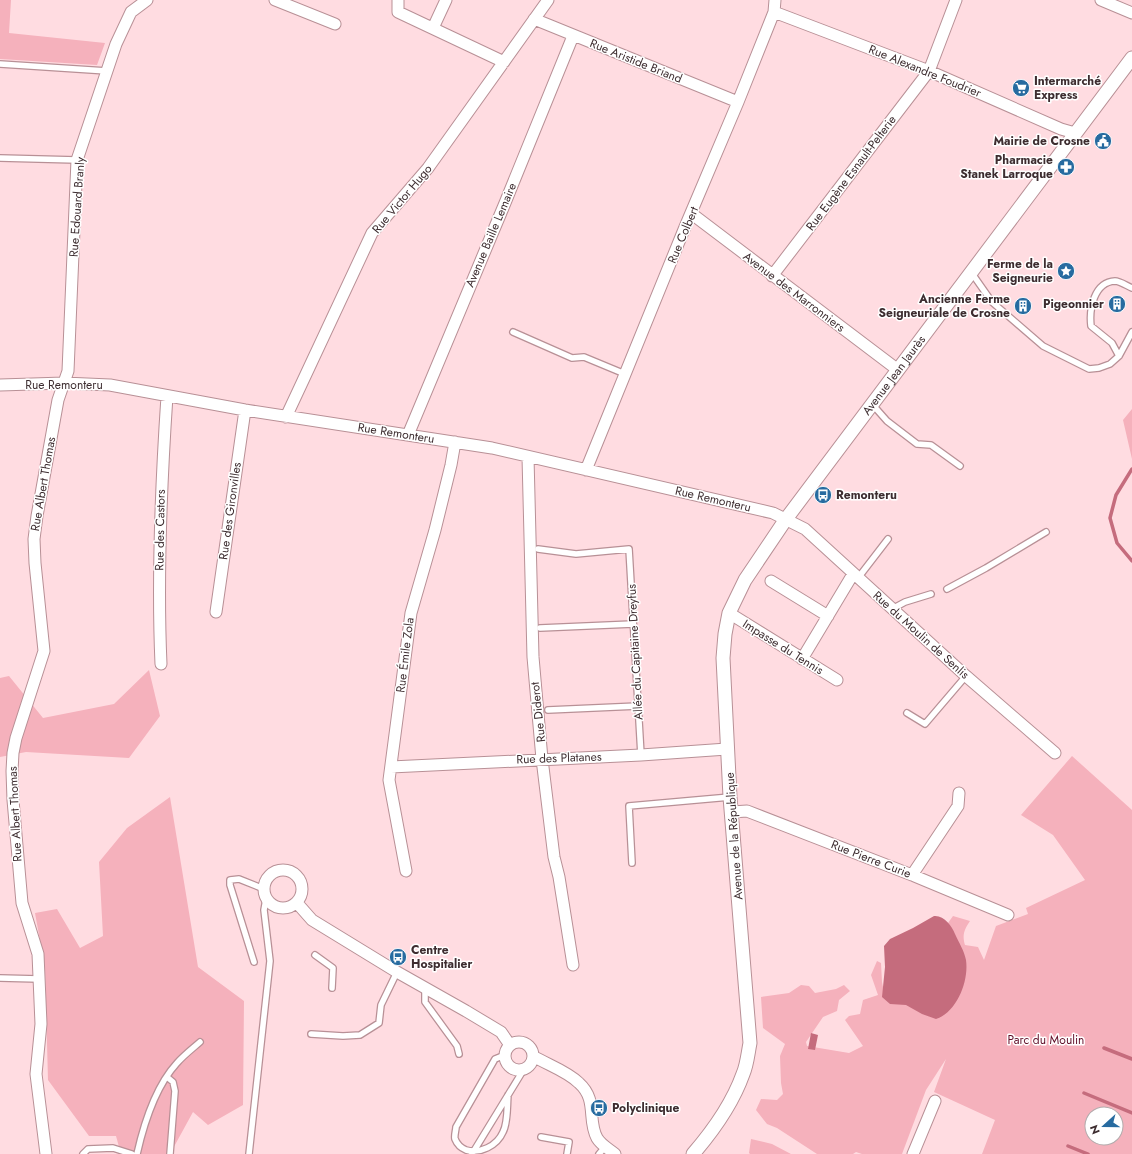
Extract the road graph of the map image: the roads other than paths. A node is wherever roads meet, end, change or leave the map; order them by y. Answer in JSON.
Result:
{"nodes":[{"id":1,"x":147,"y":0,"type":"edge"},
{"id":2,"x":275,"y":0,"type":"edge"},
{"id":3,"x":398,"y":0,"type":"edge"},
{"id":4,"x":446,"y":0,"type":"edge"},
{"id":5,"x":548,"y":0,"type":"edge"},
{"id":6,"x":775,"y":0,"type":"edge"},
{"id":7,"x":956,"y":0,"type":"edge"},
{"id":8,"x":1101,"y":0,"type":"edge"},
{"id":9,"x":774,"y":12,"type":"junction"},
{"id":10,"x":1132,"y":14,"type":"edge"},
{"id":11,"x":534,"y":19,"type":"junction"},
{"id":12,"x":335,"y":24,"type":"dead end"},
{"id":13,"x":434,"y":28,"type":"junction"},
{"id":14,"x":573,"y":36,"type":"junction"},
{"id":15,"x":504,"y":62,"type":"junction"},
{"id":16,"x":0,"y":64,"type":"edge"},
{"id":17,"x":1130,"y":65,"type":"edge"},
{"id":18,"x":107,"y":71,"type":"junction"},
{"id":19,"x":929,"y":71,"type":"junction"},
{"id":20,"x":738,"y":102,"type":"junction"},
{"id":21,"x":1075,"y":133,"type":"junction"},
{"id":22,"x":0,"y":158,"type":"edge"},
{"id":23,"x":77,"y":160,"type":"junction"},
{"id":24,"x":692,"y":214,"type":"junction"},
{"id":25,"x":971,"y":272,"type":"junction"},
{"id":26,"x":772,"y":276,"type":"junction"},
{"id":27,"x":1132,"y":288,"type":"edge"},
{"id":28,"x":514,"y":332,"type":"dead end"},
{"id":29,"x":1132,"y":332,"type":"edge"},
{"id":30,"x":1119,"y":356,"type":"junction"},
{"id":31,"x":898,"y":370,"type":"junction"},
{"id":32,"x":625,"y":374,"type":"junction"},
{"id":33,"x":64,"y":383,"type":"junction"},
{"id":34,"x":0,"y":385,"type":"edge"},
{"id":35,"x":167,"y":396,"type":"junction"},
{"id":36,"x":872,"y":404,"type":"junction"},
{"id":37,"x":245,"y":410,"type":"junction"},
{"id":38,"x":286,"y":416,"type":"junction"},
{"id":39,"x":408,"y":435,"type":"junction"},
{"id":40,"x":454,"y":442,"type":"junction"},
{"id":41,"x":528,"y":457,"type":"junction"},
{"id":42,"x":960,"y":466,"type":"dead end"},
{"id":43,"x":586,"y":470,"type":"junction"},
{"id":44,"x":786,"y":519,"type":"junction"},
{"id":45,"x":1046,"y":532,"type":"dead end"},
{"id":46,"x":888,"y":539,"type":"dead end"},
{"id":47,"x":538,"y":549,"type":"dead end"},
{"id":48,"x":855,"y":576,"type":"junction"},
{"id":49,"x":771,"y":581,"type":"dead end"},
{"id":50,"x":947,"y":589,"type":"dead end"},
{"id":51,"x":931,"y":594,"type":"dead end"},
{"id":52,"x":892,"y":610,"type":"junction"},
{"id":53,"x":216,"y":612,"type":"dead end"},
{"id":54,"x":729,"y":614,"type":"junction"},
{"id":55,"x":828,"y":616,"type":"junction"},
{"id":56,"x":633,"y":624,"type":"junction"},
{"id":57,"x":540,"y":628,"type":"dead end"},
{"id":58,"x":802,"y":659,"type":"junction"},
{"id":59,"x":161,"y":664,"type":"dead end"},
{"id":60,"x":966,"y":676,"type":"junction"},
{"id":61,"x":837,"y":680,"type":"dead end"},
{"id":62,"x":638,"y":706,"type":"junction"},
{"id":63,"x":548,"y":710,"type":"dead end"},
{"id":64,"x":907,"y":713,"type":"dead end"},
{"id":65,"x":727,"y":749,"type":"junction"},
{"id":66,"x":1055,"y":753,"type":"dead end"},
{"id":67,"x":641,"y":755,"type":"junction"},
{"id":68,"x":542,"y":759,"type":"junction"},
{"id":69,"x":391,"y":767,"type":"junction"},
{"id":70,"x":958,"y":793,"type":"dead end"},
{"id":71,"x":730,"y":797,"type":"junction"},
{"id":72,"x":732,"y":812,"type":"junction"},
{"id":73,"x":632,"y":863,"type":"dead end"},
{"id":74,"x":406,"y":871,"type":"dead end"},
{"id":75,"x":912,"y":875,"type":"junction"},
{"id":76,"x":265,"y":894,"type":"junction"},
{"id":77,"x":297,"y":903,"type":"junction"},
{"id":78,"x":1008,"y":915,"type":"dead end"},
{"id":79,"x":315,"y":955,"type":"dead end"},
{"id":80,"x":254,"y":962,"type":"dead end"},
{"id":81,"x":574,"y":965,"type":"dead end"},
{"id":82,"x":397,"y":972,"type":"junction"},
{"id":83,"x":0,"y":978,"type":"edge"},
{"id":84,"x":39,"y":979,"type":"junction"},
{"id":85,"x":332,"y":988,"type":"dead end"},
{"id":86,"x":425,"y":988,"type":"junction"},
{"id":87,"x":311,"y":1034,"type":"dead end"},
{"id":88,"x":200,"y":1042,"type":"dead end"},
{"id":89,"x":507,"y":1050,"type":"junction"},
{"id":90,"x":459,"y":1054,"type":"dead end"},
{"id":91,"x":533,"y":1056,"type":"junction"},
{"id":92,"x":524,"y":1069,"type":"junction"},
{"id":93,"x":167,"y":1077,"type":"junction"},
{"id":94,"x":508,"y":1095,"type":"junction"},
{"id":95,"x":934,"y":1101,"type":"dead end"},
{"id":96,"x":541,"y":1137,"type":"dead end"},
{"id":97,"x":602,"y":1150,"type":"edge"},
{"id":98,"x":46,"y":1154,"type":"edge"},
{"id":99,"x":83,"y":1154,"type":"edge"},
{"id":100,"x":132,"y":1154,"type":"edge"},
{"id":101,"x":137,"y":1154,"type":"edge"},
{"id":102,"x":170,"y":1154,"type":"edge"},
{"id":103,"x":249,"y":1154,"type":"edge"},
{"id":104,"x":472,"y":1154,"type":"edge"},
{"id":105,"x":567,"y":1154,"type":"edge"},
{"id":106,"x":615,"y":1154,"type":"edge"},
{"id":107,"x":693,"y":1154,"type":"edge"},
{"id":108,"x":913,"y":1154,"type":"edge"}],
"edges":[{"from":1,"to":18,"type":"street","name":"Rue Edouard Branly"},
{"from":2,"to":12,"type":"street"},
{"from":3,"to":13,"type":"street"},
{"from":4,"to":13,"type":"street"},
{"from":5,"to":11,"type":"street","name":"Rue Victor Hugo"},
{"from":6,"to":9,"type":"street","name":"Rue Colbert"},
{"from":7,"to":19,"type":"street","name":"Rue Eugène Esnault-Pelterie"},
{"from":8,"to":10,"type":"street"},
{"from":9,"to":19,"type":"street","name":"Rue Alexandre Foudrier"},
{"from":9,"to":20,"type":"street","name":"Rue Colbert"},
{"from":11,"to":14,"type":"street","name":"Rue Aristide Briand"},
{"from":11,"to":15,"type":"street","name":"Rue Victor Hugo"},
{"from":13,"to":15,"type":"street"},
{"from":14,"to":20,"type":"street","name":"Rue Aristide Briand"},
{"from":14,"to":39,"type":"street","name":"Avenue Baille Lemaire"},
{"from":15,"to":38,"type":"street","name":"Rue Victor Hugo"},
{"from":16,"to":18,"type":"lane"},
{"from":17,"to":21,"type":"street","name":"Avenue Jean Jaurès"},
{"from":18,"to":23,"type":"street","name":"Rue Edouard Branly"},
{"from":19,"to":21,"type":"street","name":"Rue Alexandre Foudrier"},
{"from":19,"to":26,"type":"street","name":"Rue Eugène Esnault-Pelterie"},
{"from":20,"to":24,"type":"street","name":"Rue Colbert"},
{"from":21,"to":25,"type":"street","name":"Avenue Jean Jaurès"},
{"from":22,"to":23,"type":"lane"},
{"from":23,"to":33,"type":"street","name":"Rue Edouard Branly"},
{"from":24,"to":26,"type":"street","name":"Avenue des Marronniers"},
{"from":24,"to":32,"type":"street","name":"Rue Colbert"},
{"from":25,"to":30,"type":"lane"},
{"from":25,"to":31,"type":"street","name":"Avenue Jean Jaurès"},
{"from":26,"to":31,"type":"street","name":"Avenue des Marronniers"},
{"from":27,"to":30,"type":"lane"},
{"from":28,"to":32,"type":"lane"},
{"from":29,"to":30,"type":"lane"},
{"from":31,"to":36,"type":"street","name":"Avenue Jean Jaurès"},
{"from":32,"to":43,"type":"street","name":"Rue Colbert"},
{"from":33,"to":34,"type":"street","name":"Rue Remonteru"},
{"from":33,"to":35,"type":"street","name":"Rue Remonteru"},
{"from":33,"to":84,"type":"street","name":"Rue Albert Thomas"},
{"from":35,"to":37,"type":"street","name":"Rue Remonteru"},
{"from":35,"to":59,"type":"street","name":"Rue des Castors"},
{"from":36,"to":42,"type":"lane"},
{"from":36,"to":44,"type":"street","name":"Avenue Jean Jaurès"},
{"from":37,"to":38,"type":"street","name":"Rue Remonteru"},
{"from":37,"to":53,"type":"street","name":"Rue des Gironvilles"},
{"from":38,"to":39,"type":"street","name":"Rue Remonteru"},
{"from":39,"to":40,"type":"street","name":"Rue Remonteru"},
{"from":40,"to":41,"type":"street","name":"Rue Remonteru"},
{"from":40,"to":69,"type":"street","name":"Rue Émile Zola"},
{"from":41,"to":43,"type":"street","name":"Rue Remonteru"},
{"from":41,"to":68,"type":"street","name":"Rue Diderot"},
{"from":43,"to":44,"type":"street","name":"Rue Remonteru"},
{"from":44,"to":48,"type":"street","name":"Rue du Moulin de Senlis"},
{"from":44,"to":54,"type":"street","name":"Avenue de la République"},
{"from":45,"to":50,"type":"lane"},
{"from":46,"to":48,"type":"lane"},
{"from":47,"to":56,"type":"lane","name":"Allée du Capitaine Dreyfus"},
{"from":48,"to":52,"type":"street","name":"Rue du Moulin de Senlis"},
{"from":48,"to":55,"type":"street"},
{"from":49,"to":55,"type":"street"},
{"from":51,"to":52,"type":"lane"},
{"from":52,"to":60,"type":"street","name":"Rue du Moulin de Senlis"},
{"from":54,"to":58,"type":"street","name":"Impasse du Tennis"},
{"from":54,"to":65,"type":"street","name":"Avenue de la République"},
{"from":55,"to":58,"type":"street"},
{"from":56,"to":57,"type":"lane"},
{"from":56,"to":62,"type":"lane","name":"Allée du Capitaine Dreyfus"},
{"from":58,"to":61,"type":"street","name":"Impasse du Tennis"},
{"from":60,"to":64,"type":"lane"},
{"from":60,"to":66,"type":"street","name":"Rue du Moulin de Senlis"},
{"from":62,"to":63,"type":"lane"},
{"from":62,"to":67,"type":"lane","name":"Allée du Capitaine Dreyfus"},
{"from":65,"to":67,"type":"street","name":"Rue des Platanes"},
{"from":65,"to":71,"type":"street","name":"Avenue de la République"},
{"from":67,"to":68,"type":"street","name":"Rue des Platanes"},
{"from":68,"to":69,"type":"street","name":"Rue des Platanes"},
{"from":68,"to":81,"type":"street","name":"Rue Diderot"},
{"from":69,"to":74,"type":"street","name":"Rue Émile Zola"},
{"from":70,"to":75,"type":"street"},
{"from":71,"to":72,"type":"street","name":"Avenue de la République"},
{"from":71,"to":73,"type":"lane"},
{"from":72,"to":75,"type":"street","name":"Rue Pierre Curie"},
{"from":72,"to":107,"type":"street","name":"Avenue de la République"},
{"from":75,"to":78,"type":"street","name":"Rue Pierre Curie"},
{"from":76,"to":77,"type":"street"},
{"from":76,"to":77,"type":"street"},
{"from":76,"to":80,"type":"lane"},
{"from":76,"to":103,"type":"lane"},
{"from":77,"to":82,"type":"street"},
{"from":79,"to":85,"type":"lane"},
{"from":82,"to":86,"type":"street"},
{"from":82,"to":87,"type":"lane"},
{"from":83,"to":84,"type":"lane"},
{"from":84,"to":98,"type":"street","name":"Rue Albert Thomas"},
{"from":86,"to":89,"type":"street"},
{"from":86,"to":90,"type":"lane"},
{"from":88,"to":93,"type":"lane"},
{"from":89,"to":91,"type":"street"},
{"from":89,"to":92,"type":"street"},
{"from":89,"to":104,"type":"lane"},
{"from":91,"to":92,"type":"street"},
{"from":91,"to":97,"type":"street"},
{"from":92,"to":94,"type":"lane"},
{"from":93,"to":101,"type":"lane"},
{"from":93,"to":102,"type":"lane"},
{"from":94,"to":104,"type":"lane"},
{"from":94,"to":104,"type":"lane"},
{"from":95,"to":108,"type":"street"},
{"from":96,"to":105,"type":"lane"},
{"from":97,"to":106,"type":"street"},
{"from":99,"to":100,"type":"lane"}]}
